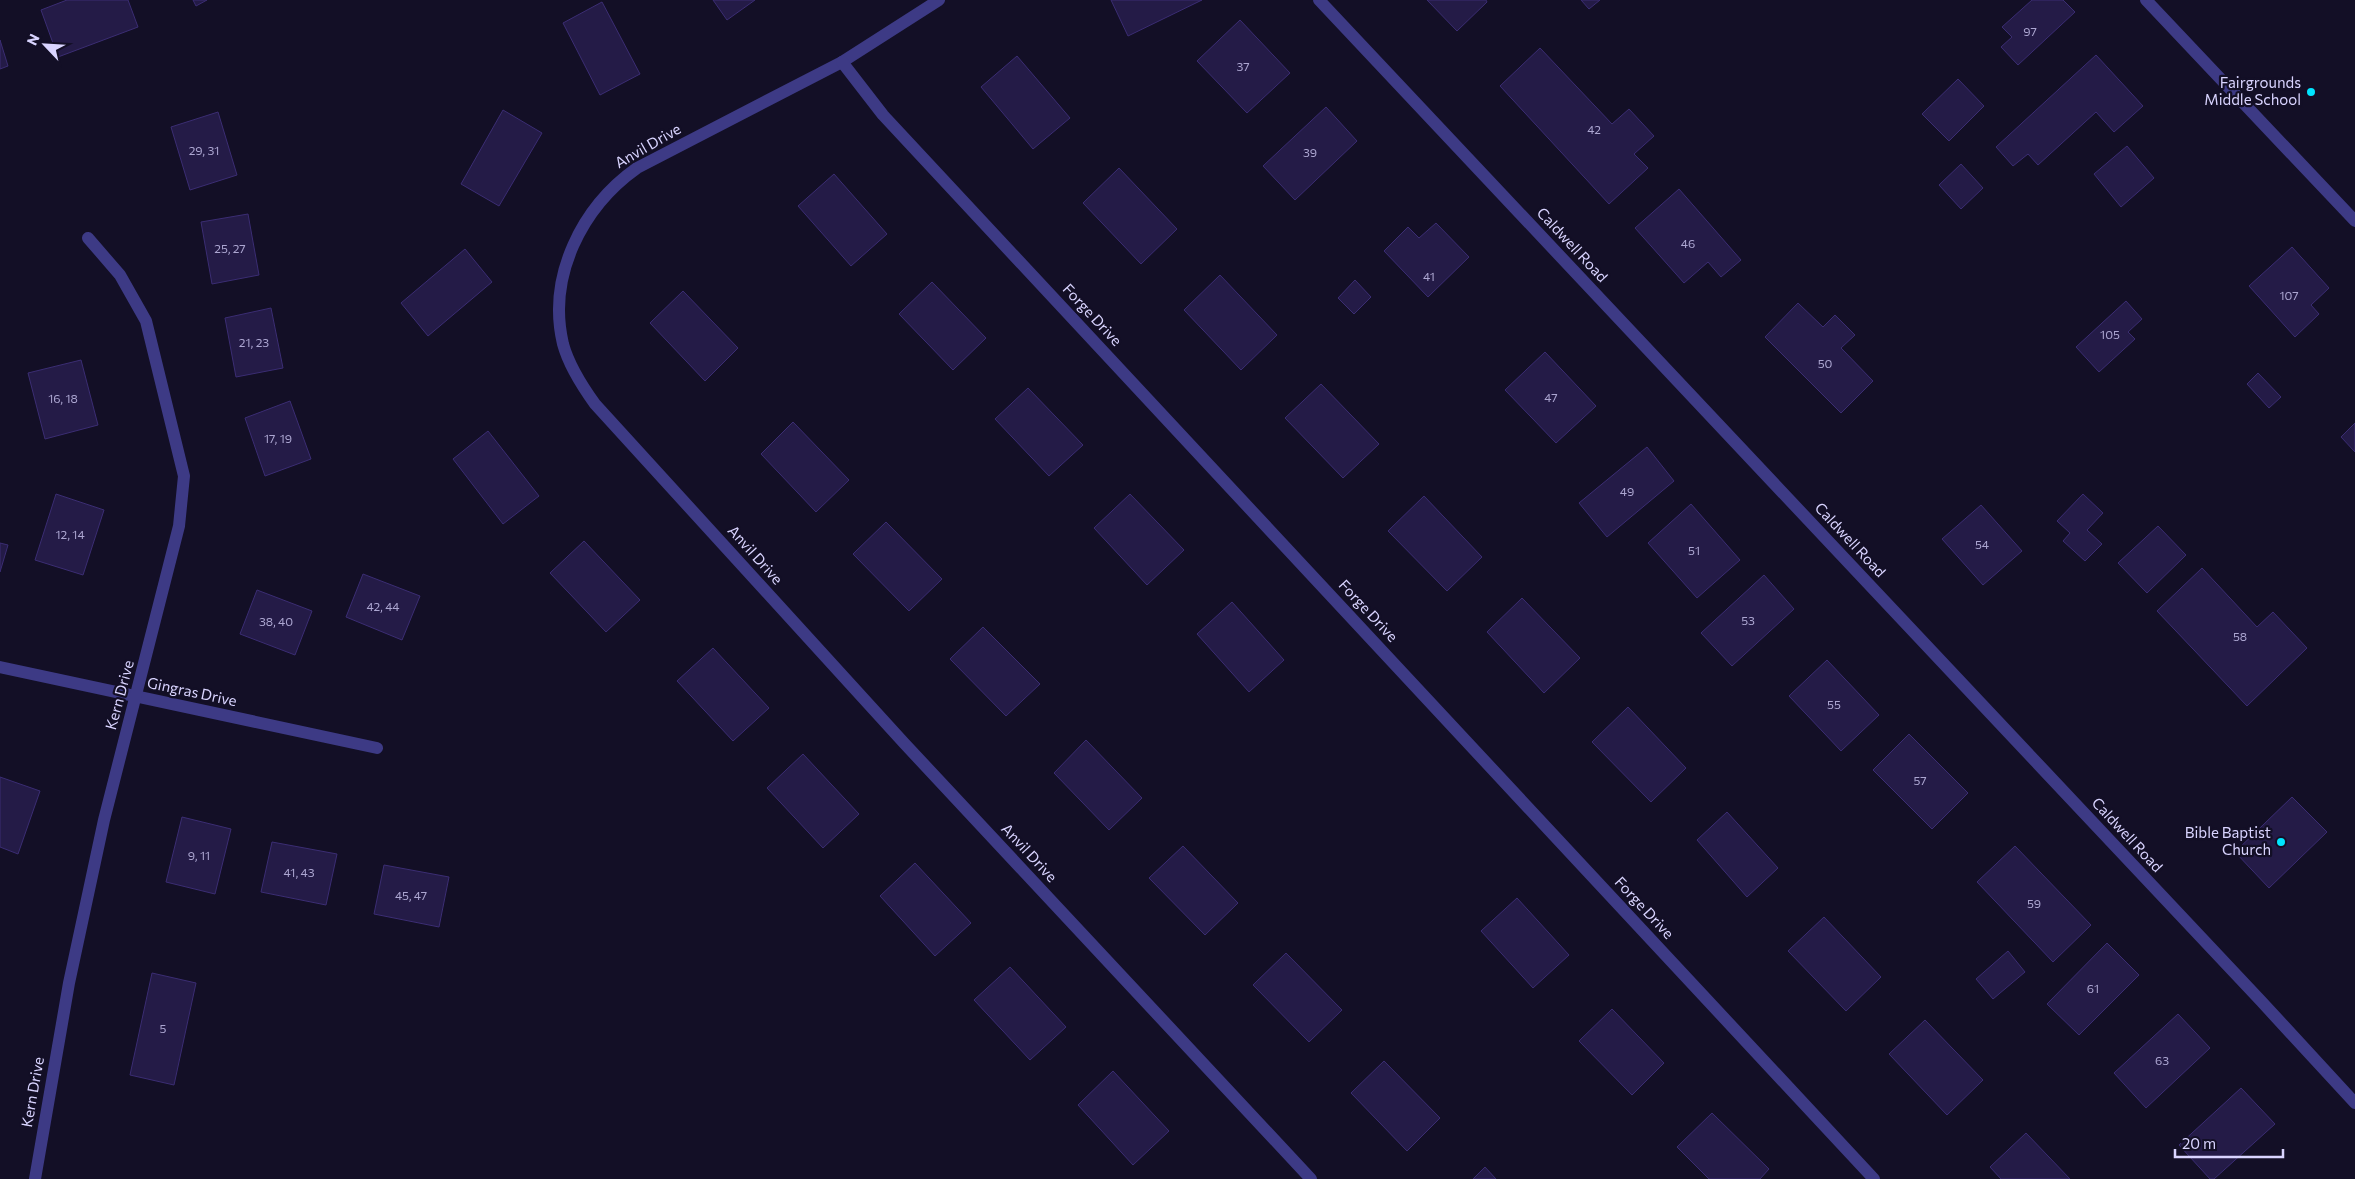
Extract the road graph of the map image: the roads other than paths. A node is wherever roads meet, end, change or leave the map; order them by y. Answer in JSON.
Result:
{"nodes":[{"id":1,"x":939,"y":0,"type":"edge"},
{"id":2,"x":1319,"y":0,"type":"edge"},
{"id":3,"x":2146,"y":0,"type":"edge"},
{"id":4,"x":842,"y":62,"type":"junction"},
{"id":5,"x":2355,"y":221,"type":"edge"},
{"id":6,"x":88,"y":238,"type":"dead end"},
{"id":7,"x":0,"y":667,"type":"edge"},
{"id":8,"x":136,"y":696,"type":"junction"},
{"id":9,"x":377,"y":748,"type":"dead end"},
{"id":10,"x":2355,"y":1103,"type":"edge"},
{"id":11,"x":35,"y":1179,"type":"edge"},
{"id":12,"x":1311,"y":1179,"type":"edge"},
{"id":13,"x":1874,"y":1179,"type":"edge"}],
"edges":[{"from":1,"to":4,"type":"street","name":"Anvil Drive"},
{"from":2,"to":10,"type":"street","name":"Caldwell Road"},
{"from":3,"to":5,"type":"street"},
{"from":4,"to":12,"type":"street","name":"Anvil Drive"},
{"from":4,"to":13,"type":"street","name":"Forge Drive"},
{"from":6,"to":8,"type":"street","name":"Kern Drive"},
{"from":7,"to":8,"type":"street","name":"Gingras Drive"},
{"from":8,"to":9,"type":"street","name":"Gingras Drive"},
{"from":8,"to":11,"type":"street","name":"Kern Drive"}]}
